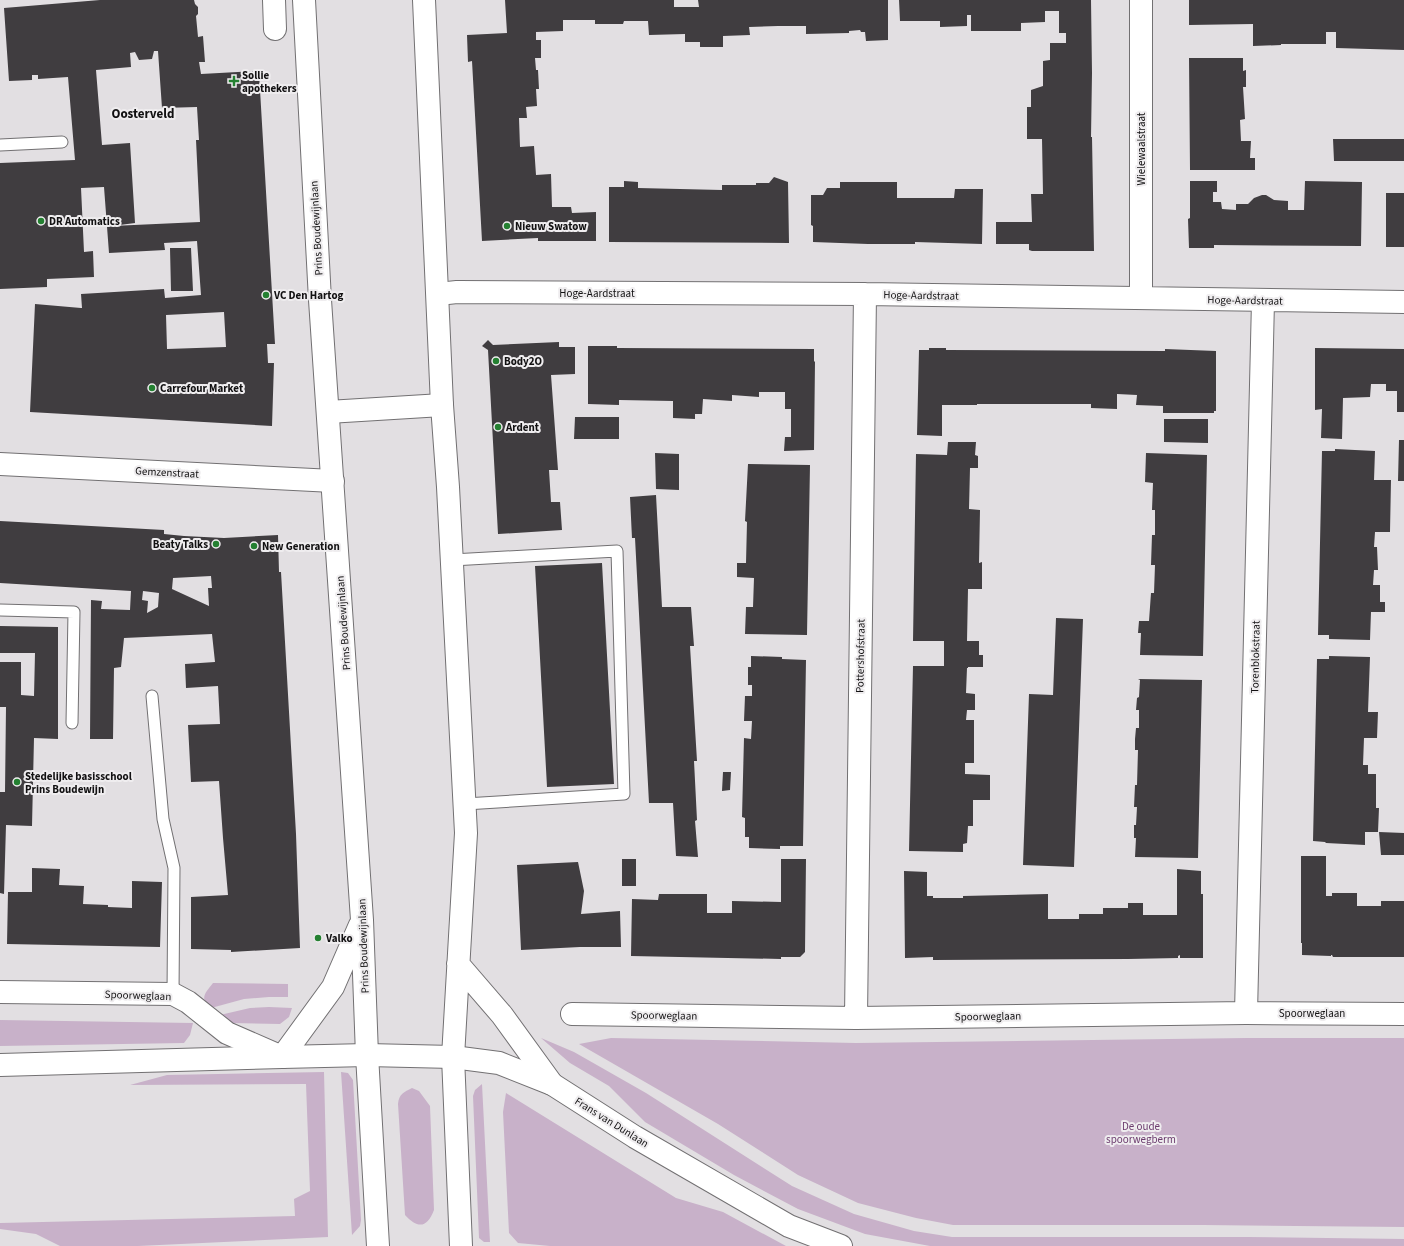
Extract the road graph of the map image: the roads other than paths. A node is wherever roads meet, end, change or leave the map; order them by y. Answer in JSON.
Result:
{"nodes":[{"id":1,"x":274,"y":0,"type":"edge"},
{"id":2,"x":304,"y":0,"type":"edge"},
{"id":3,"x":424,"y":0,"type":"edge"},
{"id":4,"x":1140,"y":0,"type":"edge"},
{"id":5,"x":275,"y":29,"type":"dead end"},
{"id":6,"x":62,"y":142,"type":"dead end"},
{"id":7,"x":0,"y":145,"type":"edge"},
{"id":8,"x":438,"y":294,"type":"junction"},
{"id":9,"x":865,"y":294,"type":"junction"},
{"id":10,"x":1140,"y":298,"type":"junction"},
{"id":11,"x":1263,"y":301,"type":"junction"},
{"id":12,"x":1404,"y":302,"type":"edge"},
{"id":13,"x":442,"y":405,"type":"junction"},
{"id":14,"x":328,"y":412,"type":"junction"},
{"id":15,"x":0,"y":464,"type":"edge"},
{"id":16,"x":333,"y":481,"type":"junction"},
{"id":17,"x":452,"y":560,"type":"junction"},
{"id":18,"x":0,"y":610,"type":"edge"},
{"id":19,"x":152,"y":696,"type":"dead end"},
{"id":20,"x":72,"y":723,"type":"dead end"},
{"id":21,"x":465,"y":804,"type":"junction"},
{"id":22,"x":362,"y":920,"type":"junction"},
{"id":23,"x":458,"y":964,"type":"junction"},
{"id":24,"x":0,"y":992,"type":"edge"},
{"id":25,"x":173,"y":994,"type":"junction"},
{"id":26,"x":1246,"y":1013,"type":"junction"},
{"id":27,"x":572,"y":1014,"type":"dead end"},
{"id":28,"x":1404,"y":1014,"type":"edge"},
{"id":29,"x":856,"y":1018,"type":"junction"},
{"id":30,"x":367,"y":1055,"type":"junction"},
{"id":31,"x":282,"y":1056,"type":"junction"},
{"id":32,"x":453,"y":1057,"type":"junction"},
{"id":33,"x":0,"y":1065,"type":"edge"},
{"id":34,"x":552,"y":1084,"type":"junction"},
{"id":35,"x":378,"y":1246,"type":"edge"},
{"id":36,"x":461,"y":1246,"type":"edge"},
{"id":37,"x":841,"y":1246,"type":"edge"}],
"edges":[{"from":1,"to":5,"type":"main road"},
{"from":2,"to":14,"type":"main road","name":"Prins Boudewijnlaan"},
{"from":3,"to":8,"type":"main road"},
{"from":4,"to":10,"type":"main road","name":"Wielewaalstraat"},
{"from":6,"to":7,"type":"lane"},
{"from":8,"to":9,"type":"main road","name":"Hoge-Aardstraat"},
{"from":8,"to":13,"type":"main road"},
{"from":9,"to":10,"type":"main road","name":"Hoge-Aardstraat"},
{"from":9,"to":29,"type":"main road","name":"Pottershofstraat"},
{"from":10,"to":11,"type":"main road","name":"Hoge-Aardstraat"},
{"from":11,"to":12,"type":"main road","name":"Hoge-Aardstraat"},
{"from":11,"to":26,"type":"main road","name":"Torenblokstraat"},
{"from":13,"to":14,"type":"main road"},
{"from":13,"to":17,"type":"main road"},
{"from":14,"to":16,"type":"main road","name":"Prins Boudewijnlaan"},
{"from":15,"to":16,"type":"main road","name":"Gemzenstraat"},
{"from":16,"to":22,"type":"main road","name":"Prins Boudewijnlaan"},
{"from":17,"to":21,"type":"main road"},
{"from":17,"to":21,"type":"lane"},
{"from":18,"to":20,"type":"lane"},
{"from":19,"to":25,"type":"lane"},
{"from":21,"to":23,"type":"main road"},
{"from":22,"to":30,"type":"main road","name":"Prins Boudewijnlaan"},
{"from":22,"to":31,"type":"main road"},
{"from":23,"to":32,"type":"main road"},
{"from":23,"to":34,"type":"main road"},
{"from":24,"to":25,"type":"main road","name":"Spoorweglaan"},
{"from":25,"to":31,"type":"main road","name":"Spoorweglaan"},
{"from":26,"to":28,"type":"main road","name":"Spoorweglaan"},
{"from":26,"to":29,"type":"main road","name":"Spoorweglaan"},
{"from":27,"to":29,"type":"main road","name":"Spoorweglaan"},
{"from":30,"to":31,"type":"main road","name":"Frans van Dunlaan"},
{"from":30,"to":32,"type":"main road","name":"Frans van Dunlaan"},
{"from":30,"to":35,"type":"main road","name":"Prins Boudewijnlaan"},
{"from":31,"to":33,"type":"main road","name":"Frans van Dunlaan"},
{"from":32,"to":34,"type":"main road","name":"Frans van Dunlaan"},
{"from":32,"to":36,"type":"main road"},
{"from":34,"to":37,"type":"main road","name":"Frans van Dunlaan"}]}
